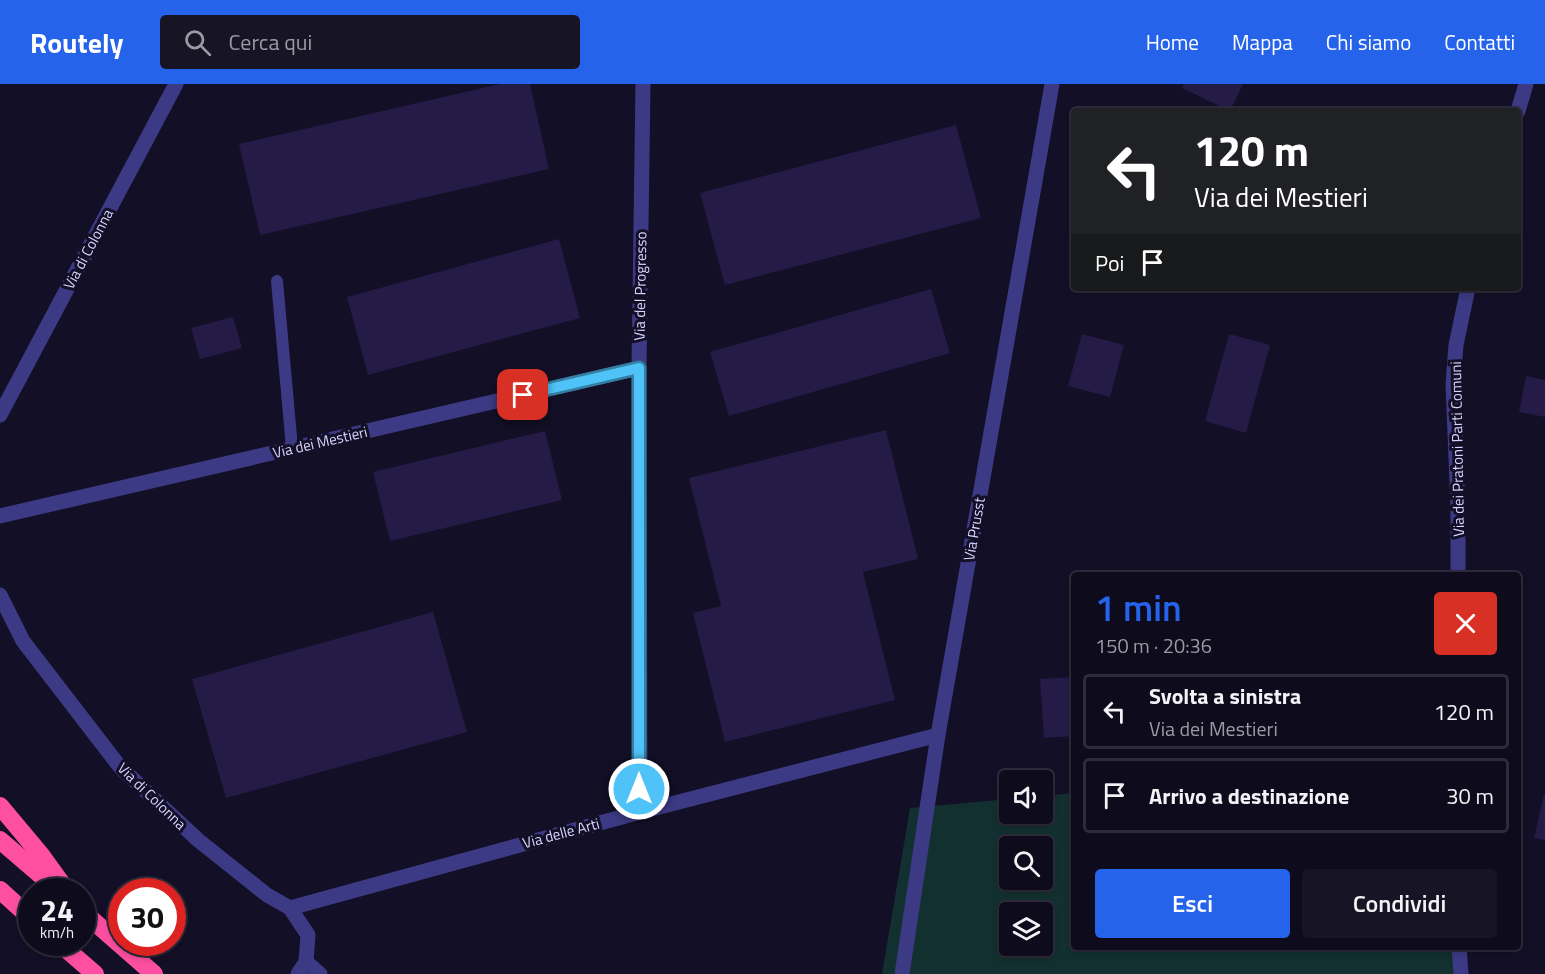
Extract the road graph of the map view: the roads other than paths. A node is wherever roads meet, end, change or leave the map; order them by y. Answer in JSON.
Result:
{"nodes":[{"id":1,"x":176,"y":84,"type":"edge"},
{"id":2,"x":643,"y":84,"type":"edge"},
{"id":3,"x":1052,"y":84,"type":"edge"},
{"id":4,"x":1526,"y":84,"type":"edge"},
{"id":5,"x":1519,"y":108,"type":"edge"},
{"id":6,"x":277,"y":281,"type":"dead end"},
{"id":7,"x":1467,"y":291,"type":"edge"},
{"id":8,"x":639,"y":368,"type":"junction"},
{"id":9,"x":0,"y":415,"type":"edge"},
{"id":10,"x":292,"y":448,"type":"junction"},
{"id":11,"x":0,"y":516,"type":"edge"},
{"id":12,"x":1458,"y":572,"type":"edge"},
{"id":13,"x":0,"y":596,"type":"edge"},
{"id":14,"x":938,"y":735,"type":"junction"},
{"id":15,"x":0,"y":806,"type":"edge"},
{"id":16,"x":639,"y":812,"type":"junction"},
{"id":17,"x":0,"y":840,"type":"edge"},
{"id":18,"x":45,"y":878,"type":"edge"},
{"id":19,"x":58,"y":878,"type":"edge"},
{"id":20,"x":0,"y":890,"type":"edge"},
{"id":21,"x":0,"y":904,"type":"edge"},
{"id":22,"x":18,"y":906,"type":"edge"},
{"id":23,"x":290,"y":908,"type":"junction"},
{"id":24,"x":18,"y":912,"type":"edge"},
{"id":25,"x":96,"y":923,"type":"edge"},
{"id":26,"x":1460,"y":950,"type":"edge"},
{"id":27,"x":74,"y":956,"type":"edge"},
{"id":28,"x":302,"y":968,"type":"edge"},
{"id":29,"x":95,"y":974,"type":"edge"},
{"id":30,"x":154,"y":974,"type":"edge"},
{"id":31,"x":320,"y":974,"type":"edge"},
{"id":32,"x":902,"y":974,"type":"edge"},
{"id":33,"x":1461,"y":974,"type":"edge"}],
"edges":[{"from":1,"to":9,"type":"street","name":"Via di Colonna"},
{"from":2,"to":8,"type":"street","name":"Via del Progresso"},
{"from":3,"to":14,"type":"street","name":"Via Prusst"},
{"from":4,"to":5,"type":"street"},
{"from":6,"to":10,"type":"lane"},
{"from":7,"to":12,"type":"street","name":"Via dei Pratoni Parti Comuni"},
{"from":8,"to":10,"type":"street","name":"Via dei Mestieri"},
{"from":8,"to":16,"type":"street","name":"Via del Progresso"},
{"from":10,"to":11,"type":"street","name":"Via dei Mestieri"},
{"from":13,"to":23,"type":"street","name":"Via di Colonna"},
{"from":14,"to":16,"type":"street","name":"Via delle Arti"},
{"from":14,"to":32,"type":"street","name":"Via Prusst"},
{"from":15,"to":19,"type":"highway"},
{"from":16,"to":23,"type":"street","name":"Via delle Arti"},
{"from":17,"to":18,"type":"highway"},
{"from":20,"to":22,"type":"highway"},
{"from":21,"to":24,"type":"highway"},
{"from":23,"to":28,"type":"street","name":"Via di Colonna"},
{"from":25,"to":30,"type":"highway"},
{"from":26,"to":33,"type":"street"},
{"from":27,"to":29,"type":"highway"},
{"from":28,"to":31,"type":"street"}]}
